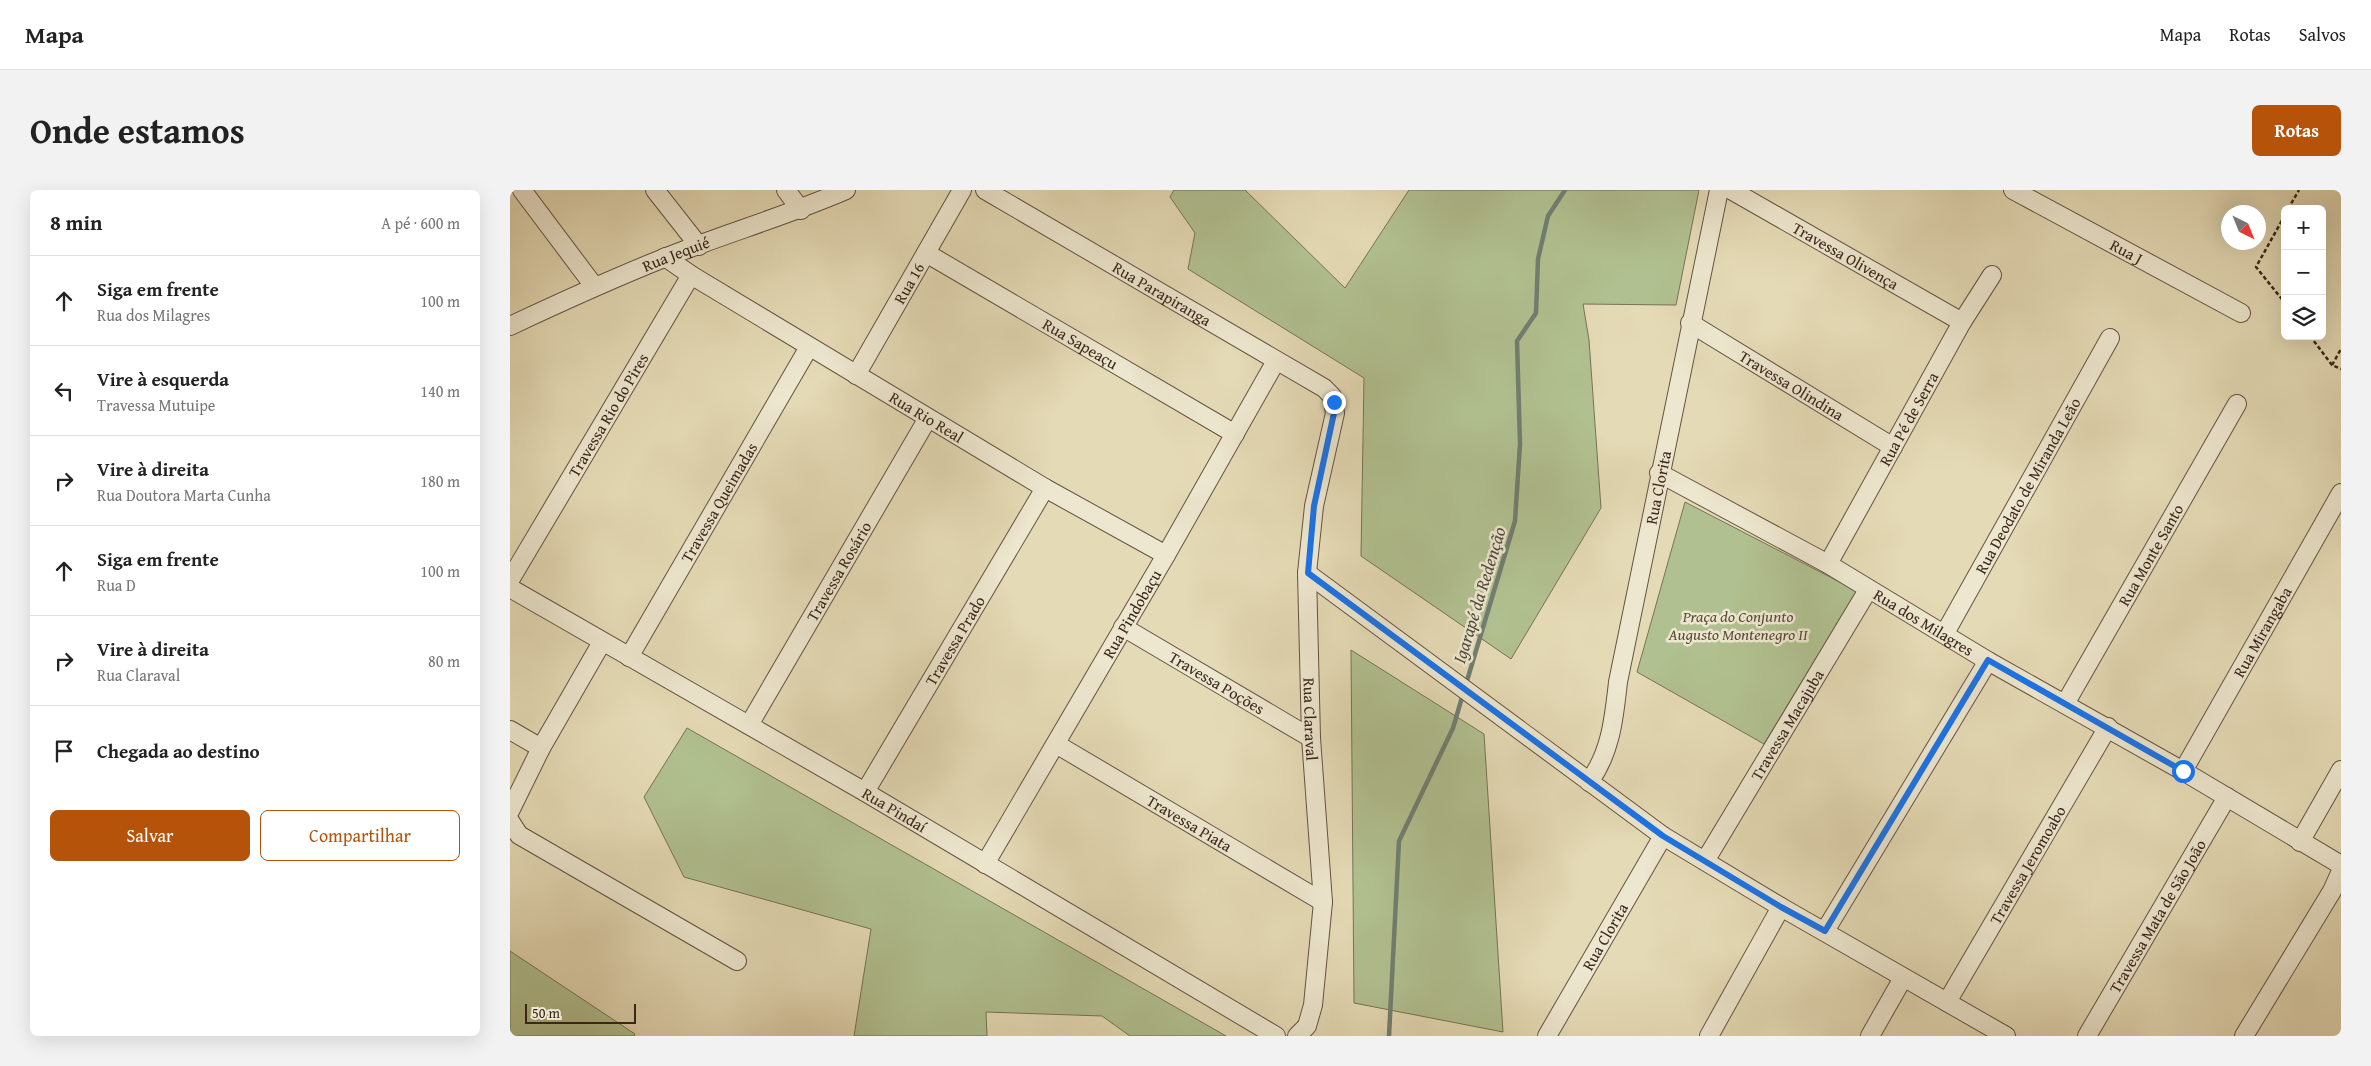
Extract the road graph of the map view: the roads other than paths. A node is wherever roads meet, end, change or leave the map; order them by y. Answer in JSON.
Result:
{"nodes":[{"id":1,"x":522,"y":190,"type":"edge"},
{"id":2,"x":655,"y":190,"type":"edge"},
{"id":3,"x":786,"y":190,"type":"edge"},
{"id":4,"x":846,"y":190,"type":"edge"},
{"id":5,"x":962,"y":190,"type":"edge"},
{"id":6,"x":984,"y":190,"type":"edge"},
{"id":7,"x":1719,"y":190,"type":"edge"},
{"id":8,"x":1731,"y":190,"type":"edge"},
{"id":9,"x":2013,"y":190,"type":"edge"},
{"id":10,"x":2044,"y":197,"type":"edge"},
{"id":11,"x":801,"y":210,"type":"junction"},
{"id":12,"x":699,"y":246,"type":"junction"},
{"id":13,"x":926,"y":253,"type":"junction"},
{"id":14,"x":665,"y":258,"type":"junction"},
{"id":15,"x":1992,"y":274,"type":"dead end"},
{"id":16,"x":691,"y":275,"type":"junction"},
{"id":17,"x":594,"y":286,"type":"junction"},
{"id":18,"x":2241,"y":313,"type":"dead end"},
{"id":19,"x":1962,"y":322,"type":"junction"},
{"id":20,"x":1690,"y":323,"type":"junction"},
{"id":21,"x":510,"y":326,"type":"edge"},
{"id":22,"x":2110,"y":338,"type":"dead end"},
{"id":23,"x":809,"y":347,"type":"junction"},
{"id":24,"x":1276,"y":361,"type":"junction"},
{"id":25,"x":856,"y":375,"type":"junction"},
{"id":26,"x":1334,"y":402,"type":"joint"},
{"id":27,"x":2237,"y":404,"type":"dead end"},
{"id":28,"x":928,"y":418,"type":"junction"},
{"id":29,"x":1235,"y":434,"type":"junction"},
{"id":30,"x":1892,"y":447,"type":"junction"},
{"id":31,"x":1659,"y":473,"type":"junction"},
{"id":32,"x":1045,"y":488,"type":"junction"},
{"id":33,"x":2341,"y":493,"type":"edge"},
{"id":34,"x":1166,"y":555,"type":"junction"},
{"id":35,"x":1828,"y":564,"type":"junction"},
{"id":36,"x":1308,"y":573,"type":"junction"},
{"id":37,"x":510,"y":580,"type":"edge"},
{"id":38,"x":510,"y":588,"type":"edge"},
{"id":39,"x":1868,"y":590,"type":"junction"},
{"id":40,"x":1123,"y":627,"type":"junction"},
{"id":41,"x":1945,"y":633,"type":"junction"},
{"id":42,"x":602,"y":642,"type":"junction"},
{"id":43,"x":629,"y":657,"type":"junction"},
{"id":44,"x":1988,"y":660,"type":"junction"},
{"id":45,"x":2065,"y":704,"type":"junction"},
{"id":46,"x":749,"y":725,"type":"junction"},
{"id":47,"x":2108,"y":727,"type":"junction"},
{"id":48,"x":510,"y":730,"type":"edge"},
{"id":49,"x":1311,"y":738,"type":"junction"},
{"id":50,"x":1056,"y":744,"type":"junction"},
{"id":51,"x":541,"y":748,"type":"junction"},
{"id":52,"x":2341,"y":770,"type":"edge"},
{"id":53,"x":2183,"y":771,"type":"junction"},
{"id":54,"x":1588,"y":782,"type":"junction"},
{"id":55,"x":865,"y":792,"type":"junction"},
{"id":56,"x":2227,"y":797,"type":"junction"},
{"id":57,"x":510,"y":811,"type":"edge"},
{"id":58,"x":510,"y":821,"type":"edge"},
{"id":59,"x":1663,"y":836,"type":"junction"},
{"id":60,"x":2300,"y":842,"type":"junction"},
{"id":61,"x":1705,"y":861,"type":"junction"},
{"id":62,"x":984,"y":864,"type":"junction"},
{"id":63,"x":2341,"y":865,"type":"edge"},
{"id":64,"x":2341,"y":872,"type":"edge"},
{"id":65,"x":1323,"y":902,"type":"junction"},
{"id":66,"x":1781,"y":907,"type":"junction"},
{"id":67,"x":1825,"y":931,"type":"junction"},
{"id":68,"x":738,"y":961,"type":"dead end"},
{"id":69,"x":1903,"y":978,"type":"junction"},
{"id":70,"x":1947,"y":1002,"type":"junction"},
{"id":71,"x":1299,"y":1035,"type":"edge"},
{"id":72,"x":1276,"y":1036,"type":"edge"},
{"id":73,"x":1547,"y":1036,"type":"edge"},
{"id":74,"x":1709,"y":1036,"type":"edge"},
{"id":75,"x":1870,"y":1036,"type":"edge"},
{"id":76,"x":2006,"y":1036,"type":"edge"},
{"id":77,"x":2087,"y":1036,"type":"edge"},
{"id":78,"x":2244,"y":1036,"type":"edge"}],
"edges":[{"from":1,"to":17,"type":"street"},
{"from":2,"to":12,"type":"street"},
{"from":3,"to":11,"type":"street"},
{"from":4,"to":11,"type":"street","name":"Rua Jequié"},
{"from":5,"to":13,"type":"street","name":"Rua 16"},
{"from":6,"to":24,"type":"street","name":"Rua Parapiranga"},
{"from":7,"to":20,"type":"street","name":"Rua Clorita"},
{"from":8,"to":19,"type":"street","name":"Travessa Olivença"},
{"from":9,"to":10,"type":"street","name":"Rua J"},
{"from":10,"to":18,"type":"street","name":"Rua J"},
{"from":11,"to":12,"type":"street","name":"Rua Jequié"},
{"from":12,"to":14,"type":"street","name":"Rua Jequié"},
{"from":13,"to":25,"type":"street","name":"Rua 16"},
{"from":13,"to":29,"type":"street","name":"Rua Sapeaçu"},
{"from":14,"to":16,"type":"street"},
{"from":14,"to":17,"type":"street","name":"Rua Jequié"},
{"from":15,"to":19,"type":"street","name":"Rua Pé de Serra"},
{"from":16,"to":23,"type":"street","name":"Rua Rio Real"},
{"from":16,"to":37,"type":"street","name":"Travessa Rio do Pires"},
{"from":17,"to":21,"type":"street","name":"Rua Jequié"},
{"from":19,"to":30,"type":"street","name":"Rua Pé de Serra"},
{"from":20,"to":30,"type":"street","name":"Travessa Olindina"},
{"from":20,"to":31,"type":"street","name":"Rua Clorita"},
{"from":22,"to":41,"type":"street","name":"Rua Deodato de Miranda Leão"},
{"from":23,"to":25,"type":"street","name":"Rua Rio Real"},
{"from":23,"to":43,"type":"street","name":"Travessa Queimadas"},
{"from":24,"to":26,"type":"street","name":"Rua Parapiranga"},
{"from":24,"to":29,"type":"street","name":"Rua Pindobaçu"},
{"from":25,"to":28,"type":"street","name":"Rua Rio Real"},
{"from":26,"to":36,"type":"street","name":"Rua Claraval"},
{"from":27,"to":45,"type":"street","name":"Rua Monte Santo"},
{"from":28,"to":32,"type":"street","name":"Rua Rio Real"},
{"from":28,"to":46,"type":"street","name":"Travessa Rosário"},
{"from":29,"to":34,"type":"street","name":"Rua Pindobaçu"},
{"from":30,"to":35,"type":"street","name":"Rua Pé de Serra"},
{"from":31,"to":35,"type":"street","name":"Rua dos Milagres"},
{"from":31,"to":54,"type":"street","name":"Rua Clorita"},
{"from":32,"to":34,"type":"street","name":"Rua Rio Real"},
{"from":32,"to":55,"type":"street","name":"Travessa Prado"},
{"from":33,"to":53,"type":"street","name":"Rua Mirangaba"},
{"from":34,"to":40,"type":"street","name":"Rua Pindobaçu"},
{"from":35,"to":39,"type":"street","name":"Rua dos Milagres"},
{"from":36,"to":49,"type":"street","name":"Rua Claraval"},
{"from":36,"to":54,"type":"street"},
{"from":38,"to":42,"type":"street","name":"Rua Pindaí"},
{"from":39,"to":41,"type":"street","name":"Rua dos Milagres"},
{"from":39,"to":61,"type":"street","name":"Travessa Macajuba"},
{"from":40,"to":49,"type":"street","name":"Travessa Poções"},
{"from":40,"to":50,"type":"street","name":"Rua Pindobaçu"},
{"from":41,"to":44,"type":"street","name":"Rua dos Milagres"},
{"from":42,"to":43,"type":"street","name":"Rua Pindaí"},
{"from":42,"to":51,"type":"street"},
{"from":43,"to":46,"type":"street","name":"Rua Pindaí"},
{"from":44,"to":45,"type":"street","name":"Rua dos Milagres"},
{"from":44,"to":67,"type":"street"},
{"from":45,"to":47,"type":"street","name":"Rua dos Milagres"},
{"from":46,"to":55,"type":"street","name":"Rua Pindaí"},
{"from":47,"to":53,"type":"street","name":"Rua dos Milagres"},
{"from":47,"to":70,"type":"street","name":"Travessa Jeromoabo"},
{"from":48,"to":51,"type":"street"},
{"from":49,"to":65,"type":"street","name":"Rua Claraval"},
{"from":50,"to":62,"type":"street","name":"Rua Pindobaçu"},
{"from":50,"to":65,"type":"street","name":"Travessa Piata"},
{"from":51,"to":57,"type":"street"},
{"from":52,"to":60,"type":"street"},
{"from":53,"to":56,"type":"street","name":"Rua dos Milagres"},
{"from":54,"to":59,"type":"street"},
{"from":55,"to":62,"type":"street","name":"Rua Pindaí"},
{"from":56,"to":60,"type":"street","name":"Rua dos Milagres"},
{"from":56,"to":77,"type":"street","name":"Travessa Mata de São João"},
{"from":58,"to":68,"type":"street"},
{"from":59,"to":61,"type":"street"},
{"from":59,"to":73,"type":"street","name":"Rua Clorita"},
{"from":60,"to":63,"type":"street","name":"Rua dos Milagres"},
{"from":61,"to":66,"type":"street"},
{"from":62,"to":72,"type":"street","name":"Rua Pindaí"},
{"from":64,"to":78,"type":"street"},
{"from":65,"to":71,"type":"street","name":"Rua Claraval"},
{"from":66,"to":67,"type":"street"},
{"from":66,"to":74,"type":"street"},
{"from":67,"to":69,"type":"street"},
{"from":69,"to":70,"type":"street"},
{"from":69,"to":75,"type":"street"},
{"from":70,"to":76,"type":"street"}]}
